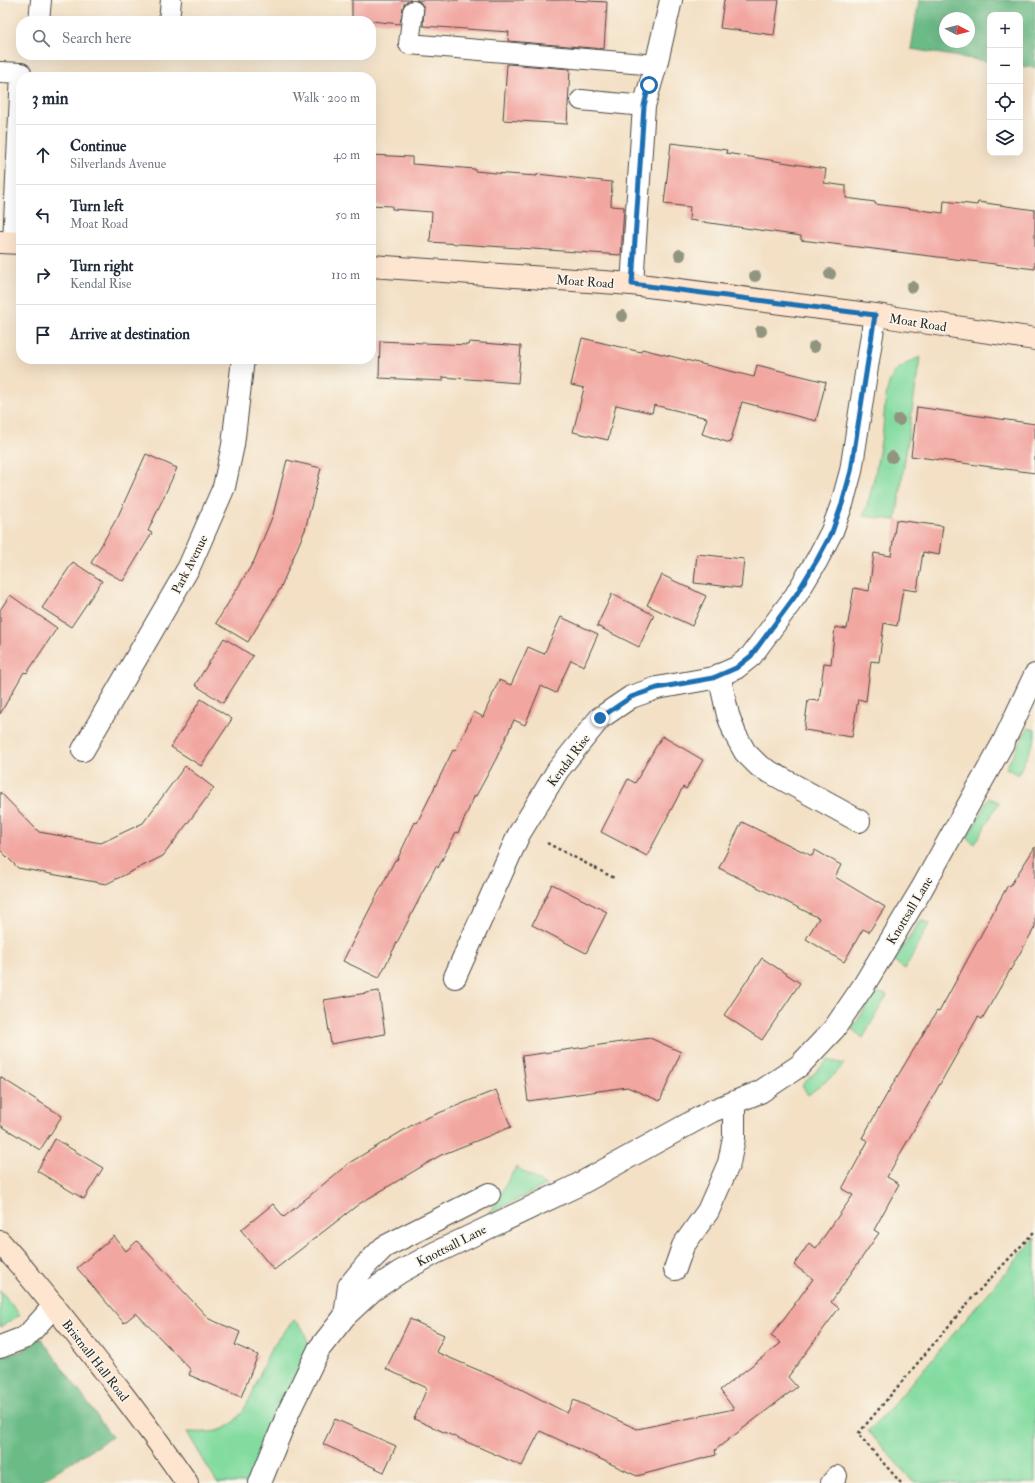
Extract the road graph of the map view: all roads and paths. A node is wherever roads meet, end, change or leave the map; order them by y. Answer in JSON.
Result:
{"nodes":[{"id":1,"x":41,"y":0,"type":"edge"},
{"id":2,"x":171,"y":0,"type":"edge"},
{"id":3,"x":671,"y":0,"type":"edge"},
{"id":4,"x":413,"y":11,"type":"dead end"},
{"id":5,"x":40,"y":16,"type":"edge"},
{"id":6,"x":169,"y":16,"type":"edge"},
{"id":7,"x":656,"y":65,"type":"junction"},
{"id":8,"x":0,"y":72,"type":"edge"},
{"id":9,"x":16,"y":73,"type":"edge"},
{"id":10,"x":581,"y":100,"type":"dead end"},
{"id":11,"x":644,"y":106,"type":"junction"},
{"id":12,"x":16,"y":158,"type":"edge"},
{"id":13,"x":11,"y":242,"type":"edge"},
{"id":14,"x":376,"y":266,"type":"edge"},
{"id":15,"x":632,"y":284,"type":"junction"},
{"id":16,"x":875,"y":315,"type":"junction"},
{"id":17,"x":1035,"y":339,"type":"edge"},
{"id":18,"x":241,"y":364,"type":"edge"},
{"id":19,"x":719,"y":675,"type":"junction"},
{"id":20,"x":1035,"y":675,"type":"edge"},
{"id":21,"x":83,"y":750,"type":"dead end"},
{"id":22,"x":859,"y":821,"type":"dead end"},
{"id":23,"x":522,"y":830,"type":"junction"},
{"id":24,"x":616,"y":879,"type":"dead end"},
{"id":25,"x":455,"y":977,"type":"dead end"},
{"id":26,"x":734,"y":1102,"type":"junction"},
{"id":27,"x":489,"y":1194,"type":"dead end"},
{"id":28,"x":460,"y":1209,"type":"junction"},
{"id":29,"x":1035,"y":1231,"type":"edge"},
{"id":30,"x":471,"y":1235,"type":"junction"},
{"id":31,"x":395,"y":1241,"type":"junction"},
{"id":32,"x":0,"y":1242,"type":"edge"},
{"id":33,"x":409,"y":1267,"type":"junction"},
{"id":34,"x":675,"y":1269,"type":"dead end"},
{"id":35,"x":54,"y":1306,"type":"junction"},
{"id":36,"x":345,"y":1316,"type":"junction"},
{"id":37,"x":0,"y":1348,"type":"edge"},
{"id":38,"x":187,"y":1483,"type":"edge"},
{"id":39,"x":260,"y":1483,"type":"edge"},
{"id":40,"x":901,"y":1483,"type":"edge"}],
"edges":[{"from":1,"to":5,"type":"lane"},
{"from":2,"to":6,"type":"lane"},
{"from":3,"to":7,"type":"street"},
{"from":4,"to":7,"type":"lane"},
{"from":7,"to":11,"type":"street"},
{"from":8,"to":9,"type":"lane"},
{"from":10,"to":11,"type":"lane"},
{"from":11,"to":15,"type":"street"},
{"from":12,"to":13,"type":"lane"},
{"from":14,"to":15,"type":"street","name":"Moat Road"},
{"from":15,"to":16,"type":"street","name":"Moat Road"},
{"from":16,"to":17,"type":"street","name":"Moat Road"},
{"from":16,"to":19,"type":"street","name":"Kendal Rise"},
{"from":18,"to":21,"type":"street","name":"Park Avenue"},
{"from":19,"to":22,"type":"street"},
{"from":19,"to":23,"type":"street","name":"Kendal Rise"},
{"from":20,"to":26,"type":"street","name":"Knottsall Lane"},
{"from":23,"to":24,"type":"path"},
{"from":23,"to":25,"type":"street","name":"Kendal Rise"},
{"from":26,"to":30,"type":"street","name":"Knottsall Lane"},
{"from":26,"to":34,"type":"street"},
{"from":27,"to":28,"type":"street"},
{"from":28,"to":30,"type":"street"},
{"from":28,"to":31,"type":"street"},
{"from":29,"to":40,"type":"path"},
{"from":30,"to":33,"type":"street","name":"Knottsall Lane"},
{"from":31,"to":33,"type":"street"},
{"from":31,"to":36,"type":"street"},
{"from":32,"to":35,"type":"street","name":"Bristnall Hall Road"},
{"from":33,"to":36,"type":"street","name":"Knottsall Lane"},
{"from":35,"to":37,"type":"street"},
{"from":35,"to":38,"type":"street","name":"Bristnall Hall Road"},
{"from":36,"to":39,"type":"street","name":"Knottsall Lane"}]}
